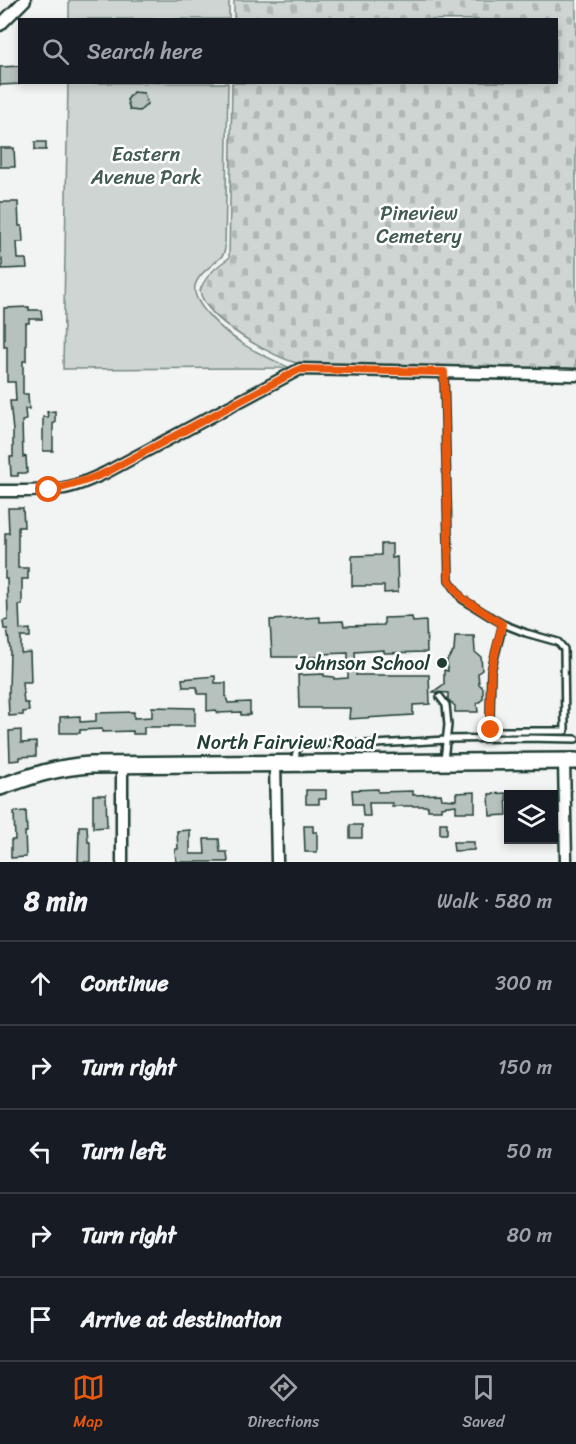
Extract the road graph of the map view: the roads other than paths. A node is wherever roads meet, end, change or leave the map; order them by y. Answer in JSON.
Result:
{"nodes":[{"id":1,"x":25,"y":0,"type":"edge"},
{"id":2,"x":0,"y":25,"type":"edge"},
{"id":3,"x":444,"y":372,"type":"junction"},
{"id":4,"x":576,"y":375,"type":"edge"},
{"id":5,"x":0,"y":491,"type":"edge"},
{"id":6,"x":502,"y":624,"type":"junction"},
{"id":7,"x":440,"y":697,"type":"dead end"},
{"id":8,"x":576,"y":739,"type":"edge"},
{"id":9,"x":446,"y":740,"type":"junction"},
{"id":10,"x":570,"y":761,"type":"edge"},
{"id":11,"x":444,"y":762,"type":"junction"},
{"id":12,"x":275,"y":763,"type":"junction"},
{"id":13,"x":294,"y":763,"type":"junction"},
{"id":14,"x":122,"y":764,"type":"junction"},
{"id":15,"x":0,"y":787,"type":"edge"},
{"id":16,"x":122,"y":862,"type":"edge"},
{"id":17,"x":276,"y":862,"type":"edge"},
{"id":18,"x":566,"y":862,"type":"edge"}],
"edges":[{"from":1,"to":2,"type":"street"},
{"from":3,"to":4,"type":"street"},
{"from":3,"to":5,"type":"street"},
{"from":3,"to":6,"type":"lane"},
{"from":6,"to":6,"type":"lane"},
{"from":7,"to":9,"type":"lane"},
{"from":8,"to":9,"type":"lane"},
{"from":9,"to":11,"type":"lane"},
{"from":9,"to":13,"type":"lane"},
{"from":10,"to":11,"type":"main road","name":"North Fairview Road"},
{"from":10,"to":18,"type":"street"},
{"from":11,"to":13,"type":"main road","name":"North Fairview Road"},
{"from":12,"to":13,"type":"main road","name":"North Fairview Road"},
{"from":12,"to":14,"type":"main road","name":"North Fairview Road"},
{"from":12,"to":17,"type":"street"},
{"from":14,"to":15,"type":"main road","name":"North Fairview Road"},
{"from":14,"to":16,"type":"street"}]}
